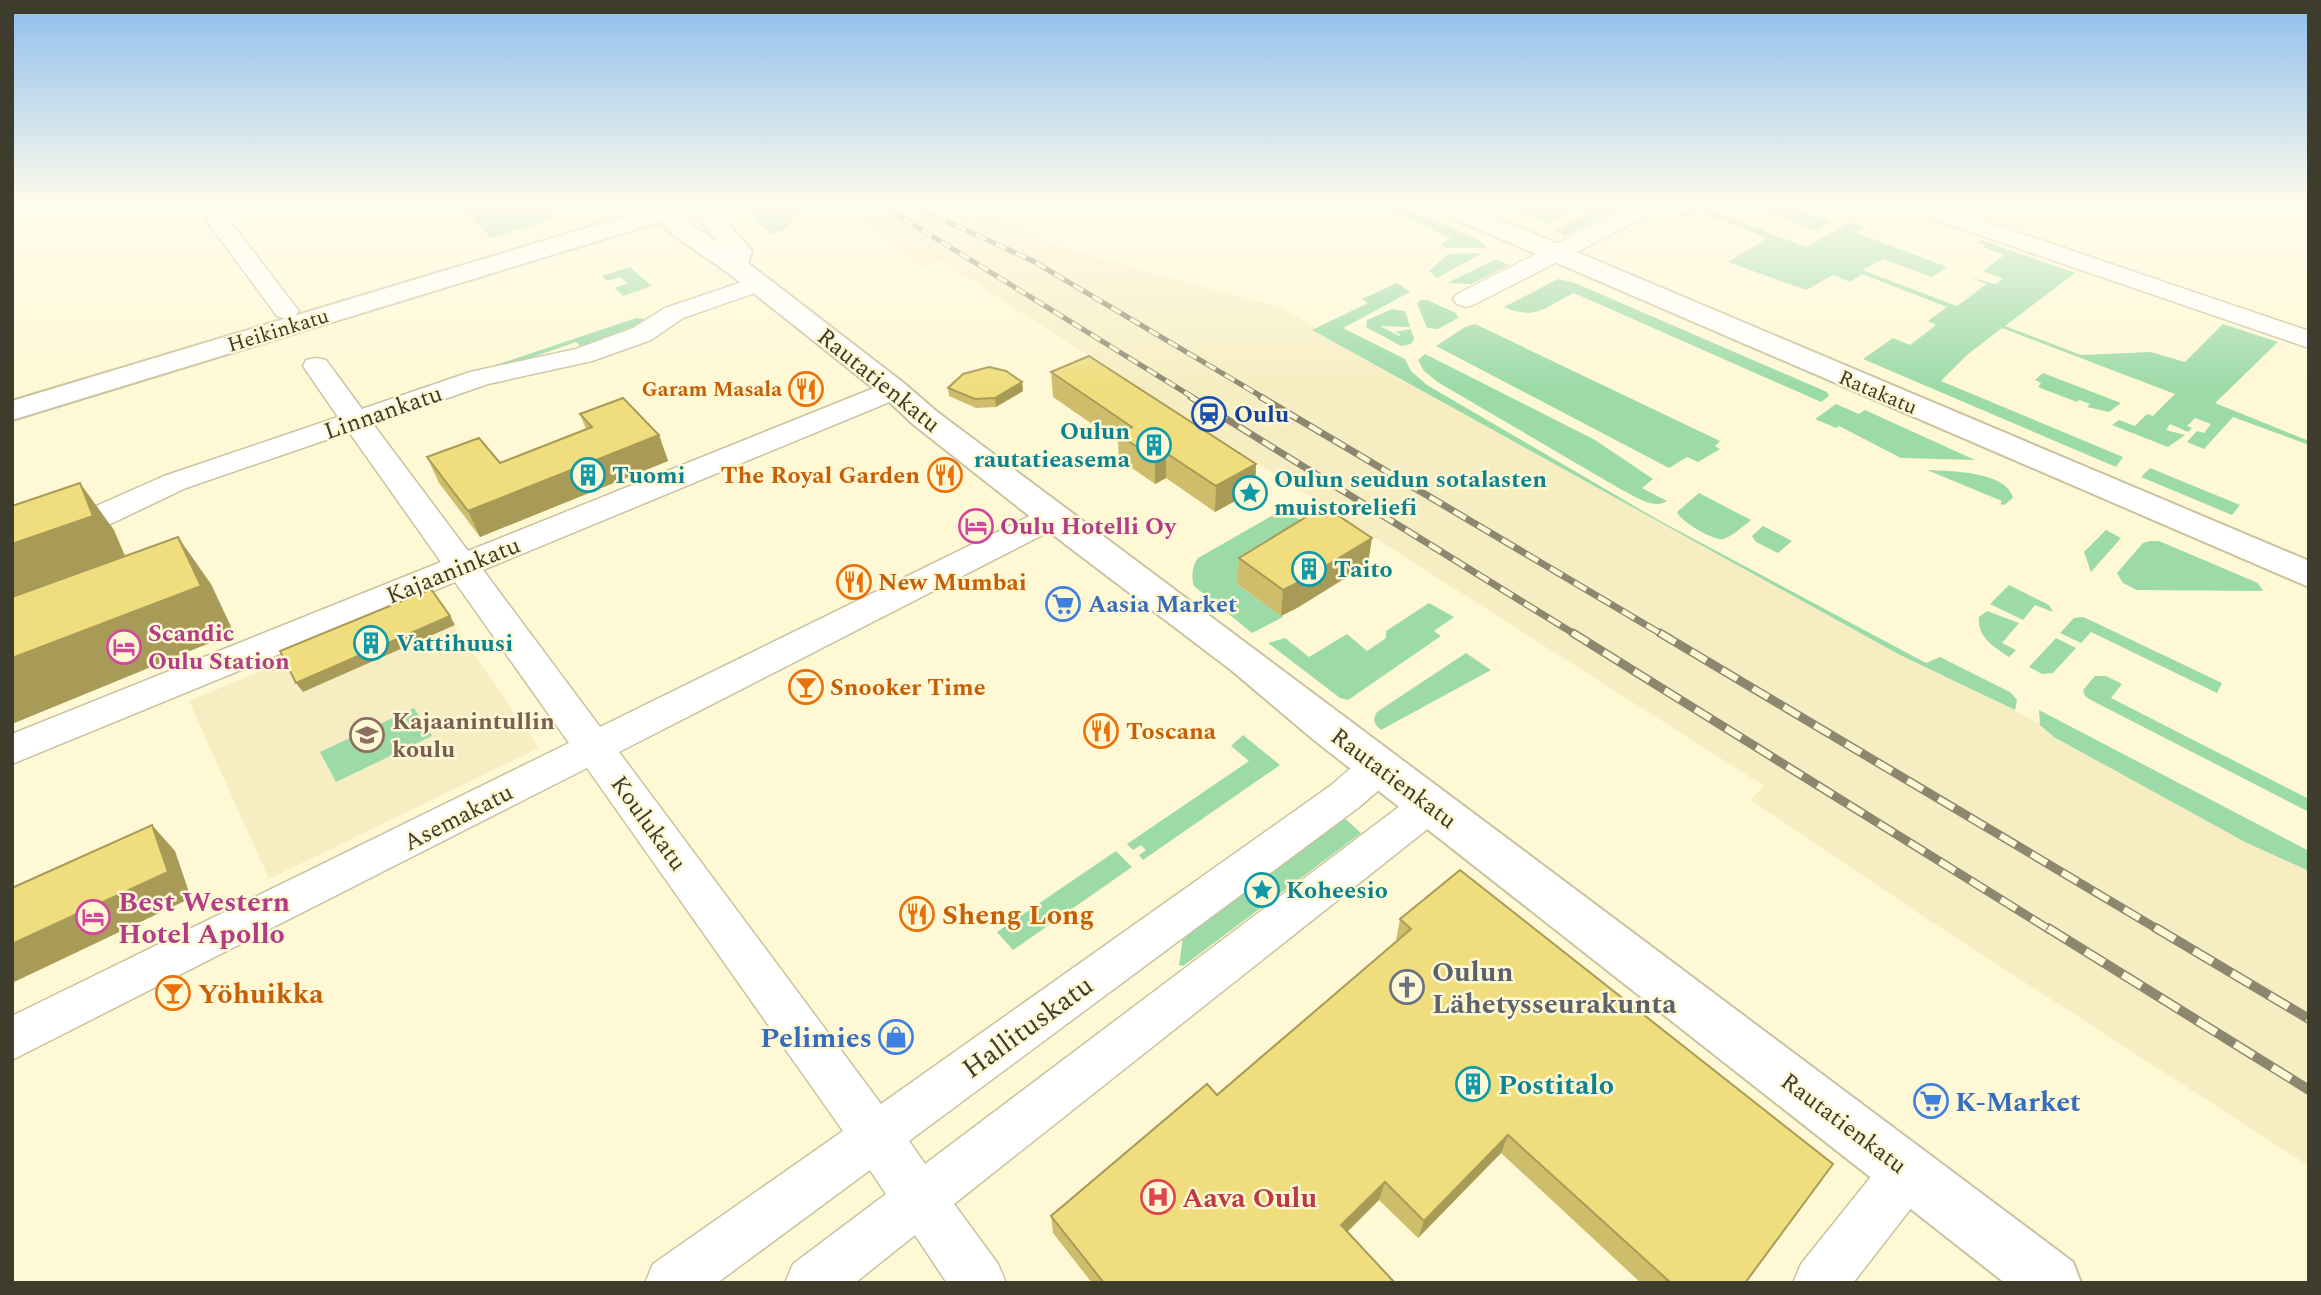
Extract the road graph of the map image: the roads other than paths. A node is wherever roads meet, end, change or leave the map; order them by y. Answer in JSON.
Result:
{"nodes":[{"id":1,"x":253,"y":267,"type":"edge"},
{"id":2,"x":431,"y":267,"type":"edge"},
{"id":3,"x":478,"y":267,"type":"edge"},
{"id":4,"x":736,"y":267,"type":"edge"},
{"id":5,"x":745,"y":267,"type":"edge"},
{"id":6,"x":1529,"y":267,"type":"edge"},
{"id":7,"x":1588,"y":267,"type":"edge"},
{"id":8,"x":2097,"y":267,"type":"edge"},
{"id":9,"x":748,"y":276,"type":"junction"},
{"id":10,"x":1466,"y":299,"type":"dead end"},
{"id":11,"x":286,"y":311,"type":"junction"},
{"id":12,"x":2309,"y":340,"type":"edge"},
{"id":13,"x":316,"y":366,"type":"dead end"},
{"id":14,"x":894,"y":390,"type":"junction"},
{"id":15,"x":12,"y":393,"type":"edge"},
{"id":16,"x":12,"y":411,"type":"edge"},
{"id":17,"x":356,"y":422,"type":"junction"},
{"id":18,"x":1053,"y":517,"type":"junction"},
{"id":19,"x":12,"y":555,"type":"edge"},
{"id":20,"x":460,"y":567,"type":"junction"},
{"id":21,"x":2309,"y":575,"type":"edge"},
{"id":22,"x":593,"y":747,"type":"junction"},
{"id":23,"x":12,"y":750,"type":"edge"},
{"id":24,"x":1380,"y":767,"type":"junction"},
{"id":25,"x":1430,"y":805,"type":"junction"},
{"id":26,"x":12,"y":1039,"type":"edge"},
{"id":27,"x":876,"y":1136,"type":"junction"},
{"id":28,"x":1908,"y":1171,"type":"junction"},
{"id":29,"x":919,"y":1200,"type":"junction"},
{"id":30,"x":672,"y":1283,"type":"edge"},
{"id":31,"x":811,"y":1283,"type":"edge"},
{"id":32,"x":978,"y":1283,"type":"edge"},
{"id":33,"x":1820,"y":1283,"type":"edge"},
{"id":34,"x":2052,"y":1283,"type":"edge"}],
"edges":[{"from":1,"to":11,"type":"street"},
{"from":2,"to":11,"type":"street","name":"Heikinkatu"},
{"from":3,"to":16,"type":"street","name":"Heikinkatu"},
{"from":4,"to":9,"type":"street","name":"Rautatienkatu"},
{"from":5,"to":9,"type":"street"},
{"from":6,"to":10,"type":"street"},
{"from":7,"to":21,"type":"street","name":"Ratakatu"},
{"from":8,"to":12,"type":"street"},
{"from":9,"to":14,"type":"street","name":"Rautatienkatu"},
{"from":9,"to":17,"type":"street","name":"Linnankatu"},
{"from":11,"to":15,"type":"street","name":"Heikinkatu"},
{"from":13,"to":17,"type":"street","name":"Koulukatu"},
{"from":14,"to":18,"type":"street","name":"Rautatienkatu"},
{"from":14,"to":20,"type":"street","name":"Kajaaninkatu"},
{"from":17,"to":19,"type":"street","name":"Linnankatu"},
{"from":17,"to":20,"type":"street","name":"Koulukatu"},
{"from":18,"to":22,"type":"street","name":"Asemakatu"},
{"from":18,"to":24,"type":"street","name":"Rautatienkatu"},
{"from":20,"to":22,"type":"street","name":"Koulukatu"},
{"from":20,"to":23,"type":"street","name":"Kajaaninkatu"},
{"from":22,"to":26,"type":"street","name":"Asemakatu"},
{"from":22,"to":27,"type":"street","name":"Koulukatu"},
{"from":24,"to":25,"type":"street","name":"Rautatienkatu"},
{"from":24,"to":27,"type":"street","name":"Hallituskatu"},
{"from":25,"to":28,"type":"street","name":"Rautatienkatu"},
{"from":25,"to":29,"type":"street"},
{"from":27,"to":29,"type":"street","name":"Koulukatu"},
{"from":27,"to":30,"type":"street","name":"Hallituskatu"},
{"from":28,"to":33,"type":"street"},
{"from":28,"to":34,"type":"street","name":"Rautatienkatu"},
{"from":29,"to":31,"type":"street"},
{"from":29,"to":32,"type":"street","name":"Koulukatu"}]}
